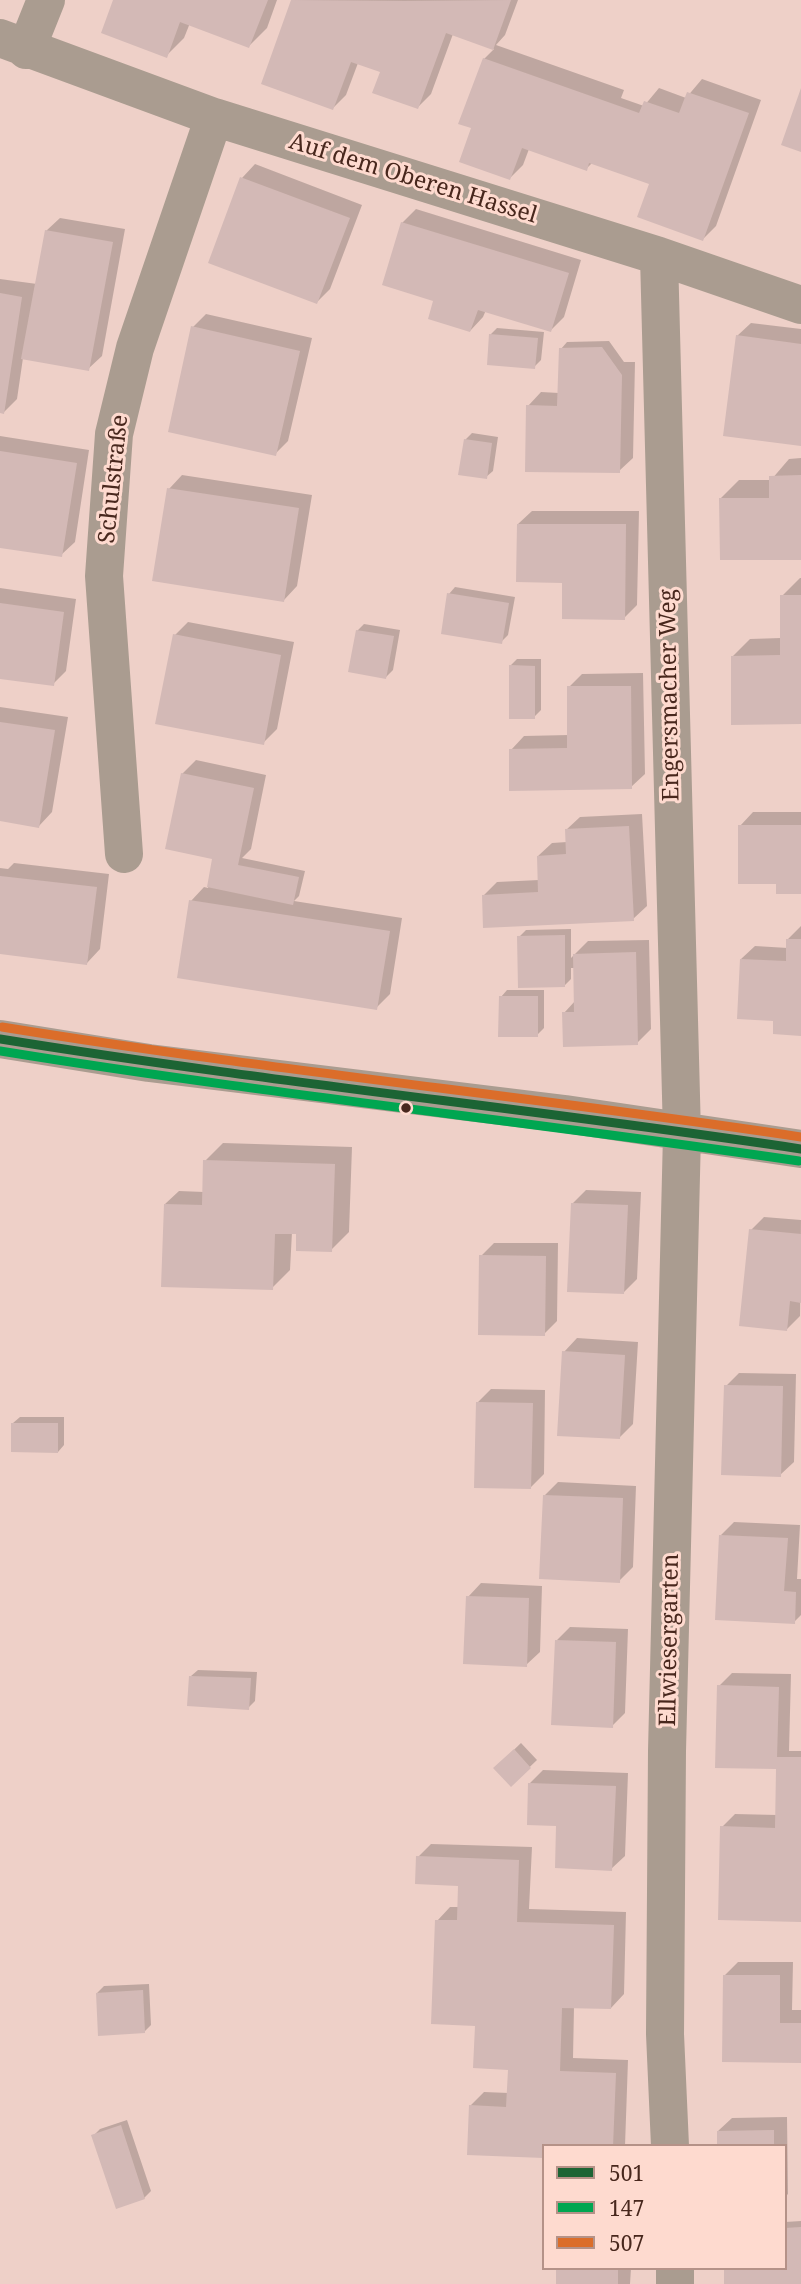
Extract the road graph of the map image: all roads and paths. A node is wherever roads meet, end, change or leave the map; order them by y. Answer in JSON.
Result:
{"nodes":[{"id":1,"x":46,"y":0,"type":"edge"},
{"id":2,"x":13,"y":44,"type":"edge"},
{"id":3,"x":214,"y":117,"type":"junction"},
{"id":4,"x":659,"y":256,"type":"junction"},
{"id":5,"x":801,"y":305,"type":"edge"},
{"id":6,"x":124,"y":854,"type":"dead end"},
{"id":7,"x":0,"y":1039,"type":"edge"},
{"id":8,"x":682,"y":1134,"type":"junction"},
{"id":9,"x":801,"y":1149,"type":"edge"},
{"id":10,"x":670,"y":2144,"type":"edge"}],
"edges":[{"from":1,"to":2,"type":"street"},
{"from":2,"to":3,"type":"street","name":"Auf dem Oberen Hassel"},
{"from":3,"to":4,"type":"street","name":"Auf dem Oberen Hassel"},
{"from":3,"to":6,"type":"street","name":"Schulstraße"},
{"from":4,"to":5,"type":"street","name":"Auf dem Oberen Hassel"},
{"from":4,"to":8,"type":"street","name":"Engersmacher Weg"},
{"from":7,"to":8,"type":"street"},
{"from":8,"to":9,"type":"street"},
{"from":8,"to":10,"type":"street","name":"Ellwiesergarten"}]}
